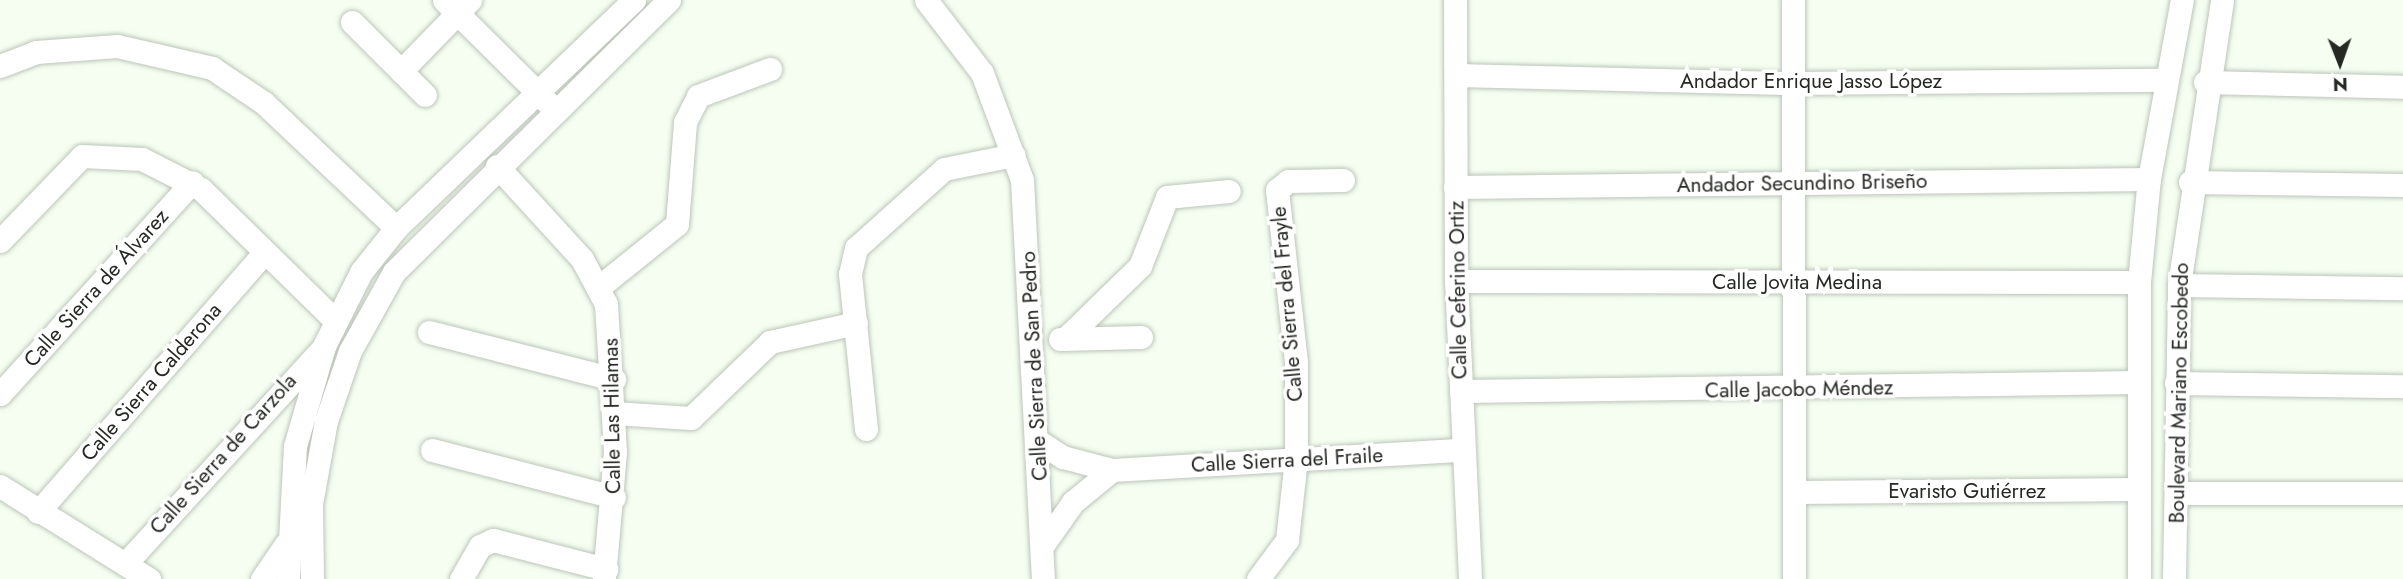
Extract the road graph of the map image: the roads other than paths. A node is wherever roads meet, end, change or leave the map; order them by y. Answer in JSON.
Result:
{"nodes":[{"id":1,"x":634,"y":0,"type":"edge"},
{"id":2,"x":669,"y":0,"type":"edge"},
{"id":3,"x":1455,"y":0,"type":"edge"},
{"id":4,"x":1793,"y":0,"type":"edge"},
{"id":5,"x":2182,"y":0,"type":"edge"},
{"id":6,"x":2222,"y":0,"type":"edge"},
{"id":7,"x":457,"y":4,"type":"edge"},
{"id":8,"x":940,"y":4,"type":"edge"},
{"id":9,"x":352,"y":22,"type":"dead end"},
{"id":10,"x":0,"y":66,"type":"edge"},
{"id":11,"x":770,"y":69,"type":"dead end"},
{"id":12,"x":401,"y":71,"type":"junction"},
{"id":13,"x":1455,"y":75,"type":"junction"},
{"id":14,"x":2166,"y":80,"type":"junction"},
{"id":15,"x":2205,"y":82,"type":"junction"},
{"id":16,"x":1794,"y":83,"type":"junction"},
{"id":17,"x":2403,"y":87,"type":"edge"},
{"id":18,"x":425,"y":95,"type":"dead end"},
{"id":19,"x":545,"y":101,"type":"junction"},
{"id":20,"x":1014,"y":155,"type":"junction"},
{"id":21,"x":497,"y":166,"type":"junction"},
{"id":22,"x":2149,"y":179,"type":"junction"},
{"id":23,"x":1343,"y":180,"type":"dead end"},
{"id":24,"x":192,"y":182,"type":"junction"},
{"id":25,"x":2190,"y":182,"type":"junction"},
{"id":26,"x":1795,"y":183,"type":"junction"},
{"id":27,"x":2403,"y":185,"type":"edge"},
{"id":28,"x":1455,"y":187,"type":"junction"},
{"id":29,"x":1230,"y":191,"type":"dead end"},
{"id":30,"x":396,"y":228,"type":"junction"},
{"id":31,"x":0,"y":241,"type":"edge"},
{"id":32,"x":265,"y":251,"type":"junction"},
{"id":33,"x":1456,"y":281,"type":"junction"},
{"id":34,"x":1796,"y":282,"type":"junction"},
{"id":35,"x":2139,"y":282,"type":"junction"},
{"id":36,"x":2179,"y":285,"type":"junction"},
{"id":37,"x":599,"y":287,"type":"junction"},
{"id":38,"x":2403,"y":288,"type":"edge"},
{"id":39,"x":336,"y":321,"type":"junction"},
{"id":40,"x":856,"y":324,"type":"junction"},
{"id":41,"x":429,"y":332,"type":"dead end"},
{"id":42,"x":1141,"y":337,"type":"dead end"},
{"id":43,"x":1065,"y":339,"type":"junction"},
{"id":44,"x":1032,"y":341,"type":"junction"},
{"id":45,"x":324,"y":346,"type":"junction"},
{"id":46,"x":614,"y":379,"type":"junction"},
{"id":47,"x":2137,"y":382,"type":"junction"},
{"id":48,"x":2176,"y":383,"type":"junction"},
{"id":49,"x":2403,"y":386,"type":"edge"},
{"id":50,"x":1796,"y":390,"type":"junction"},
{"id":51,"x":1461,"y":391,"type":"junction"},
{"id":52,"x":0,"y":394,"type":"edge"},
{"id":53,"x":614,"y":413,"type":"junction"},
{"id":54,"x":866,"y":429,"type":"dead end"},
{"id":55,"x":1038,"y":441,"type":"junction"},
{"id":56,"x":432,"y":450,"type":"dead end"},
{"id":57,"x":1462,"y":450,"type":"junction"},
{"id":58,"x":1296,"y":459,"type":"junction"},
{"id":59,"x":1112,"y":470,"type":"junction"},
{"id":60,"x":0,"y":486,"type":"edge"},
{"id":61,"x":2138,"y":489,"type":"junction"},
{"id":62,"x":1796,"y":492,"type":"junction"},
{"id":63,"x":2176,"y":492,"type":"junction"},
{"id":64,"x":2403,"y":493,"type":"edge"},
{"id":65,"x":614,"y":497,"type":"junction"},
{"id":66,"x":38,"y":512,"type":"junction"},
{"id":67,"x":1045,"y":542,"type":"junction"},
{"id":68,"x":286,"y":544,"type":"junction"},
{"id":69,"x":125,"y":564,"type":"junction"},
{"id":70,"x":605,"y":574,"type":"edge"},
{"id":71,"x":149,"y":579,"type":"edge"},
{"id":72,"x":262,"y":579,"type":"edge"},
{"id":73,"x":288,"y":579,"type":"edge"},
{"id":74,"x":313,"y":579,"type":"edge"},
{"id":75,"x":461,"y":579,"type":"edge"},
{"id":76,"x":1044,"y":579,"type":"edge"},
{"id":77,"x":1258,"y":579,"type":"edge"},
{"id":78,"x":1470,"y":579,"type":"edge"},
{"id":79,"x":1794,"y":579,"type":"edge"},
{"id":80,"x":2139,"y":579,"type":"edge"},
{"id":81,"x":2174,"y":579,"type":"edge"}],
"edges":[{"from":1,"to":19,"type":"street"},
{"from":2,"to":19,"type":"street"},
{"from":3,"to":13,"type":"street","name":"Calle Ceferino Ortiz"},
{"from":4,"to":16,"type":"street"},
{"from":5,"to":14,"type":"street","name":"Boulevard Mariano Escobedo"},
{"from":6,"to":15,"type":"street","name":"Boulevard Mariano Escobedo"},
{"from":7,"to":12,"type":"street"},
{"from":7,"to":19,"type":"street"},
{"from":8,"to":20,"type":"street","name":"Calle Sierra de San Pedro"},
{"from":9,"to":12,"type":"street"},
{"from":10,"to":30,"type":"street"},
{"from":11,"to":37,"type":"street"},
{"from":12,"to":18,"type":"street"},
{"from":13,"to":16,"type":"street","name":"Andador Enrique Jasso López"},
{"from":13,"to":28,"type":"street","name":"Calle Ceferino Ortiz"},
{"from":14,"to":16,"type":"street","name":"Andador Enrique Jasso López"},
{"from":14,"to":22,"type":"street","name":"Boulevard Mariano Escobedo"},
{"from":15,"to":17,"type":"street"},
{"from":15,"to":25,"type":"street","name":"Boulevard Mariano Escobedo"},
{"from":16,"to":26,"type":"street"},
{"from":19,"to":21,"type":"street"},
{"from":19,"to":30,"type":"street"},
{"from":20,"to":40,"type":"street"},
{"from":20,"to":44,"type":"street","name":"Calle Sierra de San Pedro"},
{"from":21,"to":37,"type":"street","name":"Calle Las Hilamas"},
{"from":21,"to":74,"type":"street"},
{"from":22,"to":26,"type":"street","name":"Andador Secundino Briseño"},
{"from":22,"to":35,"type":"street","name":"Boulevard Mariano Escobedo"},
{"from":23,"to":58,"type":"street","name":"Calle Sierra del Frayle"},
{"from":24,"to":31,"type":"street"},
{"from":24,"to":32,"type":"street"},
{"from":24,"to":52,"type":"street","name":"Calle Sierra de Álvarez"},
{"from":25,"to":27,"type":"street"},
{"from":25,"to":36,"type":"street","name":"Boulevard Mariano Escobedo"},
{"from":26,"to":28,"type":"street","name":"Andador Secundino Briseño"},
{"from":26,"to":34,"type":"street"},
{"from":28,"to":33,"type":"street","name":"Calle Ceferino Ortiz"},
{"from":29,"to":43,"type":"street","name":"Calle Sierra de San Pedro"},
{"from":30,"to":39,"type":"street"},
{"from":32,"to":39,"type":"street"},
{"from":32,"to":66,"type":"street","name":"Calle Sierra Calderona"},
{"from":33,"to":34,"type":"street","name":"Calle Jovita Medina"},
{"from":33,"to":51,"type":"street","name":"Calle Ceferino Ortiz"},
{"from":34,"to":35,"type":"street","name":"Calle Jovita Medina"},
{"from":34,"to":50,"type":"street"},
{"from":35,"to":47,"type":"street","name":"Boulevard Mariano Escobedo"},
{"from":36,"to":38,"type":"street"},
{"from":36,"to":48,"type":"street","name":"Boulevard Mariano Escobedo"},
{"from":37,"to":46,"type":"street","name":"Calle Las Hilamas"},
{"from":39,"to":45,"type":"street"},
{"from":40,"to":53,"type":"street"},
{"from":40,"to":54,"type":"street"},
{"from":41,"to":46,"type":"street"},
{"from":42,"to":43,"type":"street"},
{"from":43,"to":44,"type":"street"},
{"from":44,"to":55,"type":"street","name":"Calle Sierra de San Pedro"},
{"from":45,"to":68,"type":"street"},
{"from":45,"to":69,"type":"street","name":"Calle Sierra de Carzola"},
{"from":46,"to":53,"type":"street","name":"Calle Las Hilamas"},
{"from":47,"to":50,"type":"street","name":"Calle Jacobo Méndez"},
{"from":47,"to":61,"type":"street","name":"Boulevard Mariano Escobedo"},
{"from":48,"to":49,"type":"street"},
{"from":48,"to":63,"type":"street","name":"Boulevard Mariano Escobedo"},
{"from":50,"to":51,"type":"street","name":"Calle Jacobo Méndez"},
{"from":50,"to":62,"type":"street"},
{"from":51,"to":57,"type":"street","name":"Calle Ceferino Ortiz"},
{"from":53,"to":65,"type":"street","name":"Calle Las Hilamas"},
{"from":55,"to":59,"type":"street","name":"Calle Sierra del Fraile"},
{"from":55,"to":67,"type":"street","name":"Calle Sierra de San Pedro"},
{"from":56,"to":65,"type":"street"},
{"from":57,"to":58,"type":"street","name":"Calle Sierra del Fraile"},
{"from":57,"to":78,"type":"street","name":"Calle Ceferino Ortiz"},
{"from":58,"to":59,"type":"street","name":"Calle Sierra del Fraile"},
{"from":58,"to":77,"type":"street","name":"Calle Sierra del Frayle"},
{"from":59,"to":67,"type":"street"},
{"from":60,"to":66,"type":"street"},
{"from":61,"to":62,"type":"street","name":"Evaristo Gutiérrez"},
{"from":61,"to":80,"type":"street","name":"Boulevard Mariano Escobedo"},
{"from":62,"to":79,"type":"street"},
{"from":63,"to":64,"type":"street"},
{"from":63,"to":81,"type":"street","name":"Boulevard Mariano Escobedo"},
{"from":65,"to":70,"type":"street","name":"Calle Las Hilamas"},
{"from":66,"to":69,"type":"street"},
{"from":67,"to":76,"type":"street","name":"Calle Sierra de San Pedro"},
{"from":68,"to":72,"type":"street"},
{"from":68,"to":73,"type":"street"},
{"from":69,"to":71,"type":"street"},
{"from":70,"to":75,"type":"street"}]}
